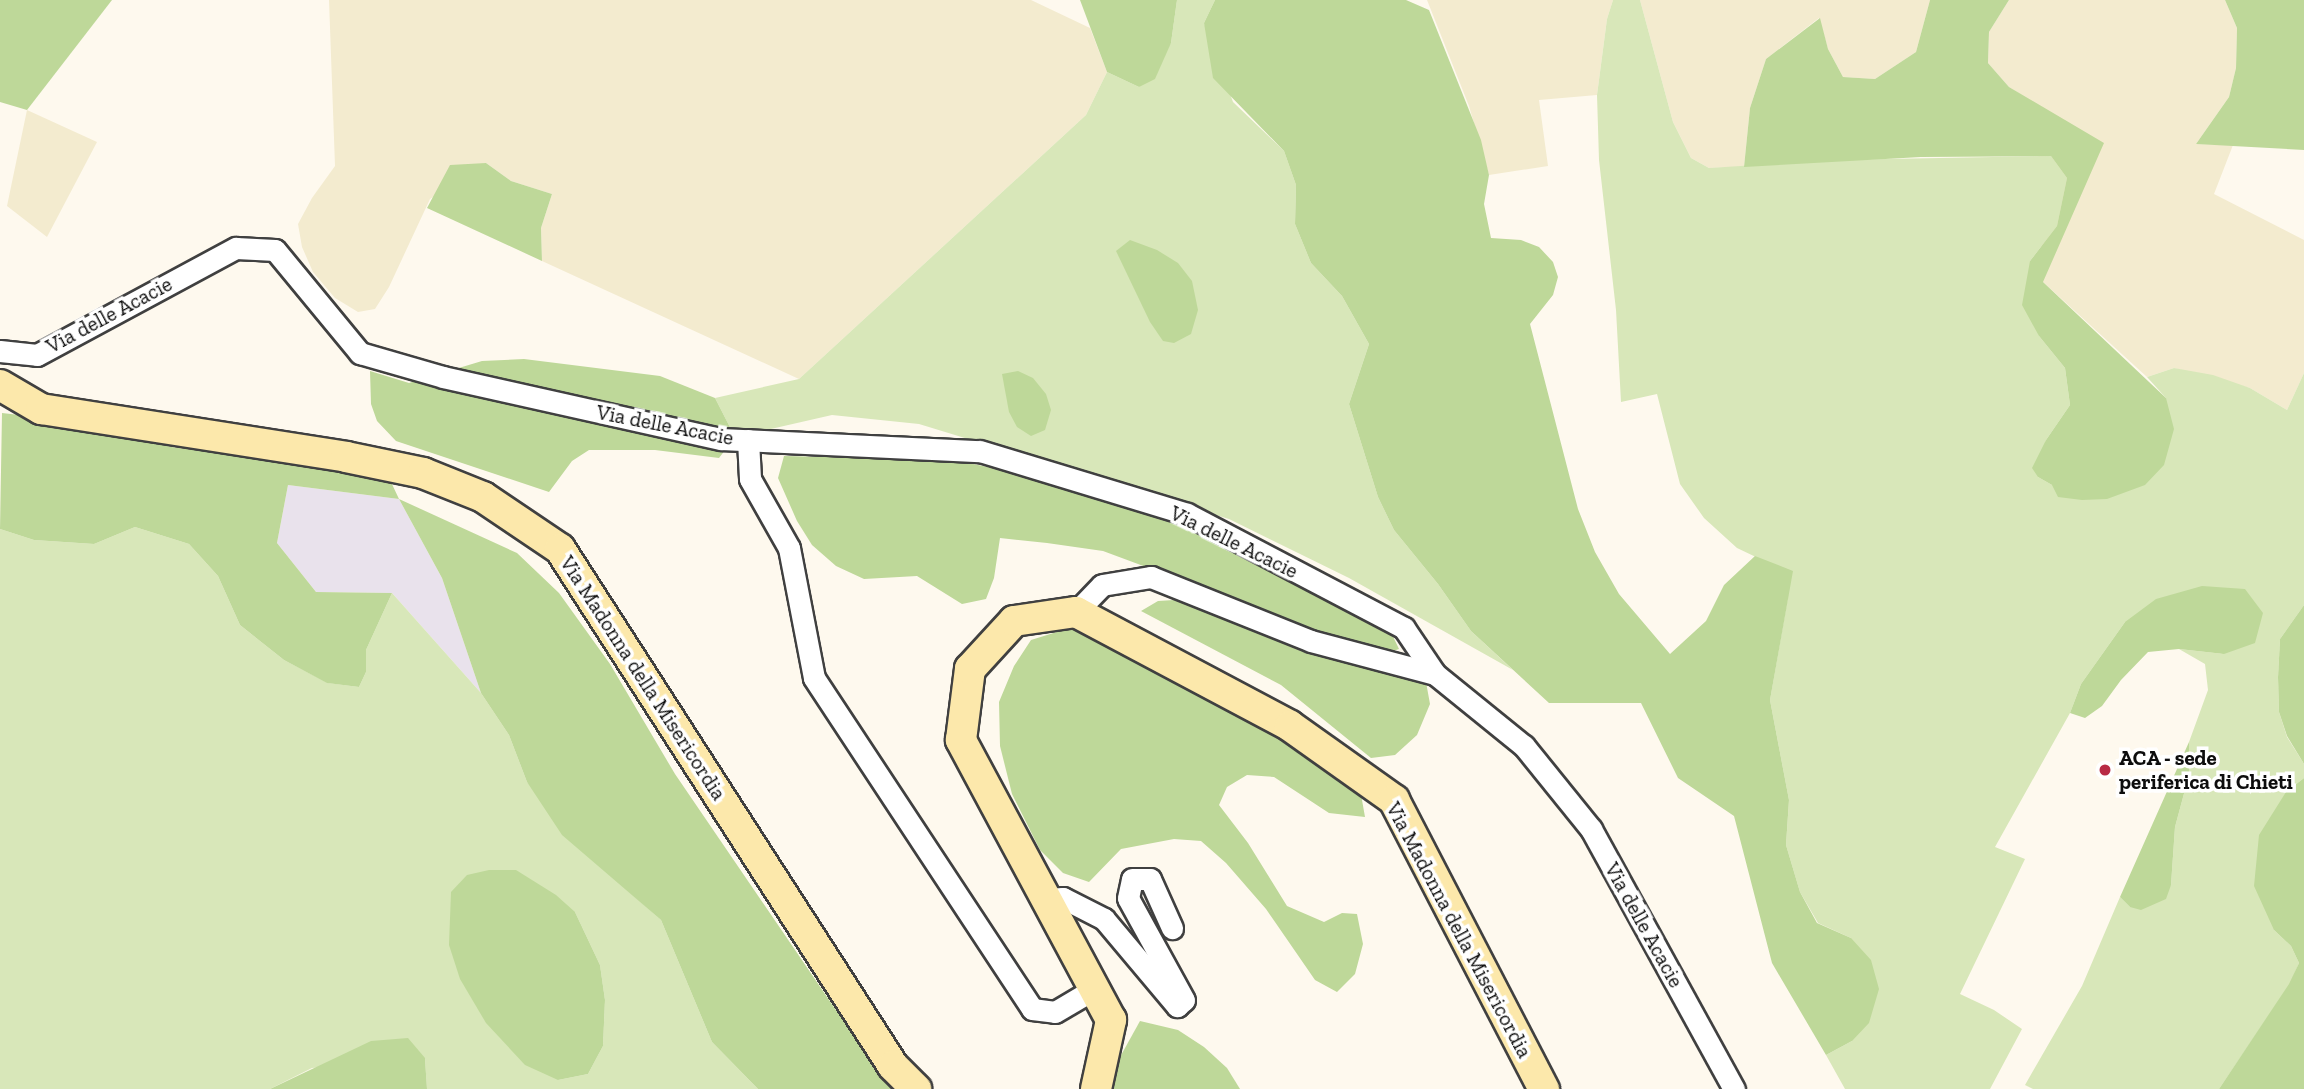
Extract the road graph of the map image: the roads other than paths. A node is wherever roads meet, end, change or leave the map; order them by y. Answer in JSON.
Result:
{"nodes":[{"id":1,"x":0,"y":351,"type":"edge"},
{"id":2,"x":0,"y":384,"type":"edge"},
{"id":3,"x":748,"y":440,"type":"junction"},
{"id":4,"x":1076,"y":612,"type":"junction"},
{"id":5,"x":1435,"y":674,"type":"junction"},
{"id":6,"x":1045,"y":898,"type":"junction"},
{"id":7,"x":1172,"y":929,"type":"dead end"},
{"id":8,"x":1094,"y":989,"type":"junction"},
{"id":9,"x":916,"y":1089,"type":"edge"},
{"id":10,"x":1096,"y":1089,"type":"edge"},
{"id":11,"x":1544,"y":1089,"type":"edge"},
{"id":12,"x":1734,"y":1089,"type":"edge"}],
"edges":[{"from":1,"to":3,"type":"street","name":"Via delle Acacie"},
{"from":2,"to":9,"type":"main road","name":"Via Madonna della Misericordia"},
{"from":3,"to":5,"type":"street","name":"Via delle Acacie"},
{"from":3,"to":8,"type":"street"},
{"from":4,"to":5,"type":"street","name":"Via delle Acacie"},
{"from":4,"to":6,"type":"main road"},
{"from":4,"to":11,"type":"main road","name":"Via Madonna della Misericordia"},
{"from":5,"to":12,"type":"street","name":"Via delle Acacie"},
{"from":6,"to":7,"type":"street"},
{"from":6,"to":8,"type":"main road"},
{"from":8,"to":10,"type":"main road"}]}
